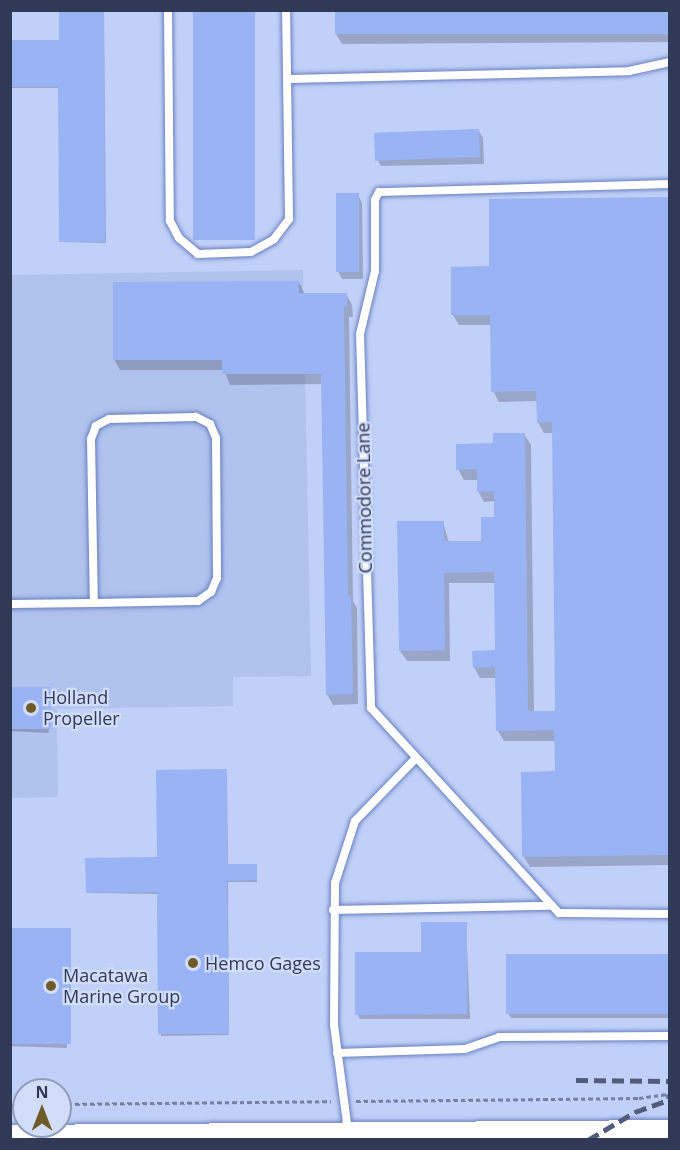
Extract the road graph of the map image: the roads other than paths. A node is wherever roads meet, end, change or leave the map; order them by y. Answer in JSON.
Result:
{"nodes":[{"id":1,"x":168,"y":10,"type":"edge"},
{"id":2,"x":286,"y":10,"type":"edge"},
{"id":3,"x":669,"y":62,"type":"edge"},
{"id":4,"x":289,"y":79,"type":"junction"},
{"id":5,"x":669,"y":183,"type":"edge"},
{"id":6,"x":94,"y":603,"type":"junction"},
{"id":7,"x":10,"y":604,"type":"edge"},
{"id":8,"x":415,"y":759,"type":"junction"},
{"id":9,"x":549,"y":906,"type":"junction"},
{"id":10,"x":333,"y":910,"type":"junction"},
{"id":11,"x":669,"y":914,"type":"edge"},
{"id":12,"x":669,"y":1036,"type":"edge"},
{"id":13,"x":337,"y":1053,"type":"junction"},
{"id":14,"x":669,"y":1132,"type":"edge"},
{"id":15,"x":348,"y":1133,"type":"junction"},
{"id":16,"x":10,"y":1137,"type":"edge"}],
"edges":[{"from":1,"to":4,"type":"lane"},
{"from":2,"to":4,"type":"lane"},
{"from":3,"to":4,"type":"lane"},
{"from":5,"to":8,"type":"lane","name":"Commodore Lane"},
{"from":6,"to":6,"type":"lane"},
{"from":6,"to":7,"type":"lane"},
{"from":8,"to":9,"type":"lane","name":"Commodore Lane"},
{"from":8,"to":10,"type":"lane"},
{"from":9,"to":10,"type":"lane"},
{"from":9,"to":11,"type":"lane","name":"Commodore Lane"},
{"from":10,"to":13,"type":"lane"},
{"from":12,"to":13,"type":"lane"},
{"from":13,"to":15,"type":"lane"},
{"from":14,"to":15,"type":"street"},
{"from":15,"to":16,"type":"street"}]}
